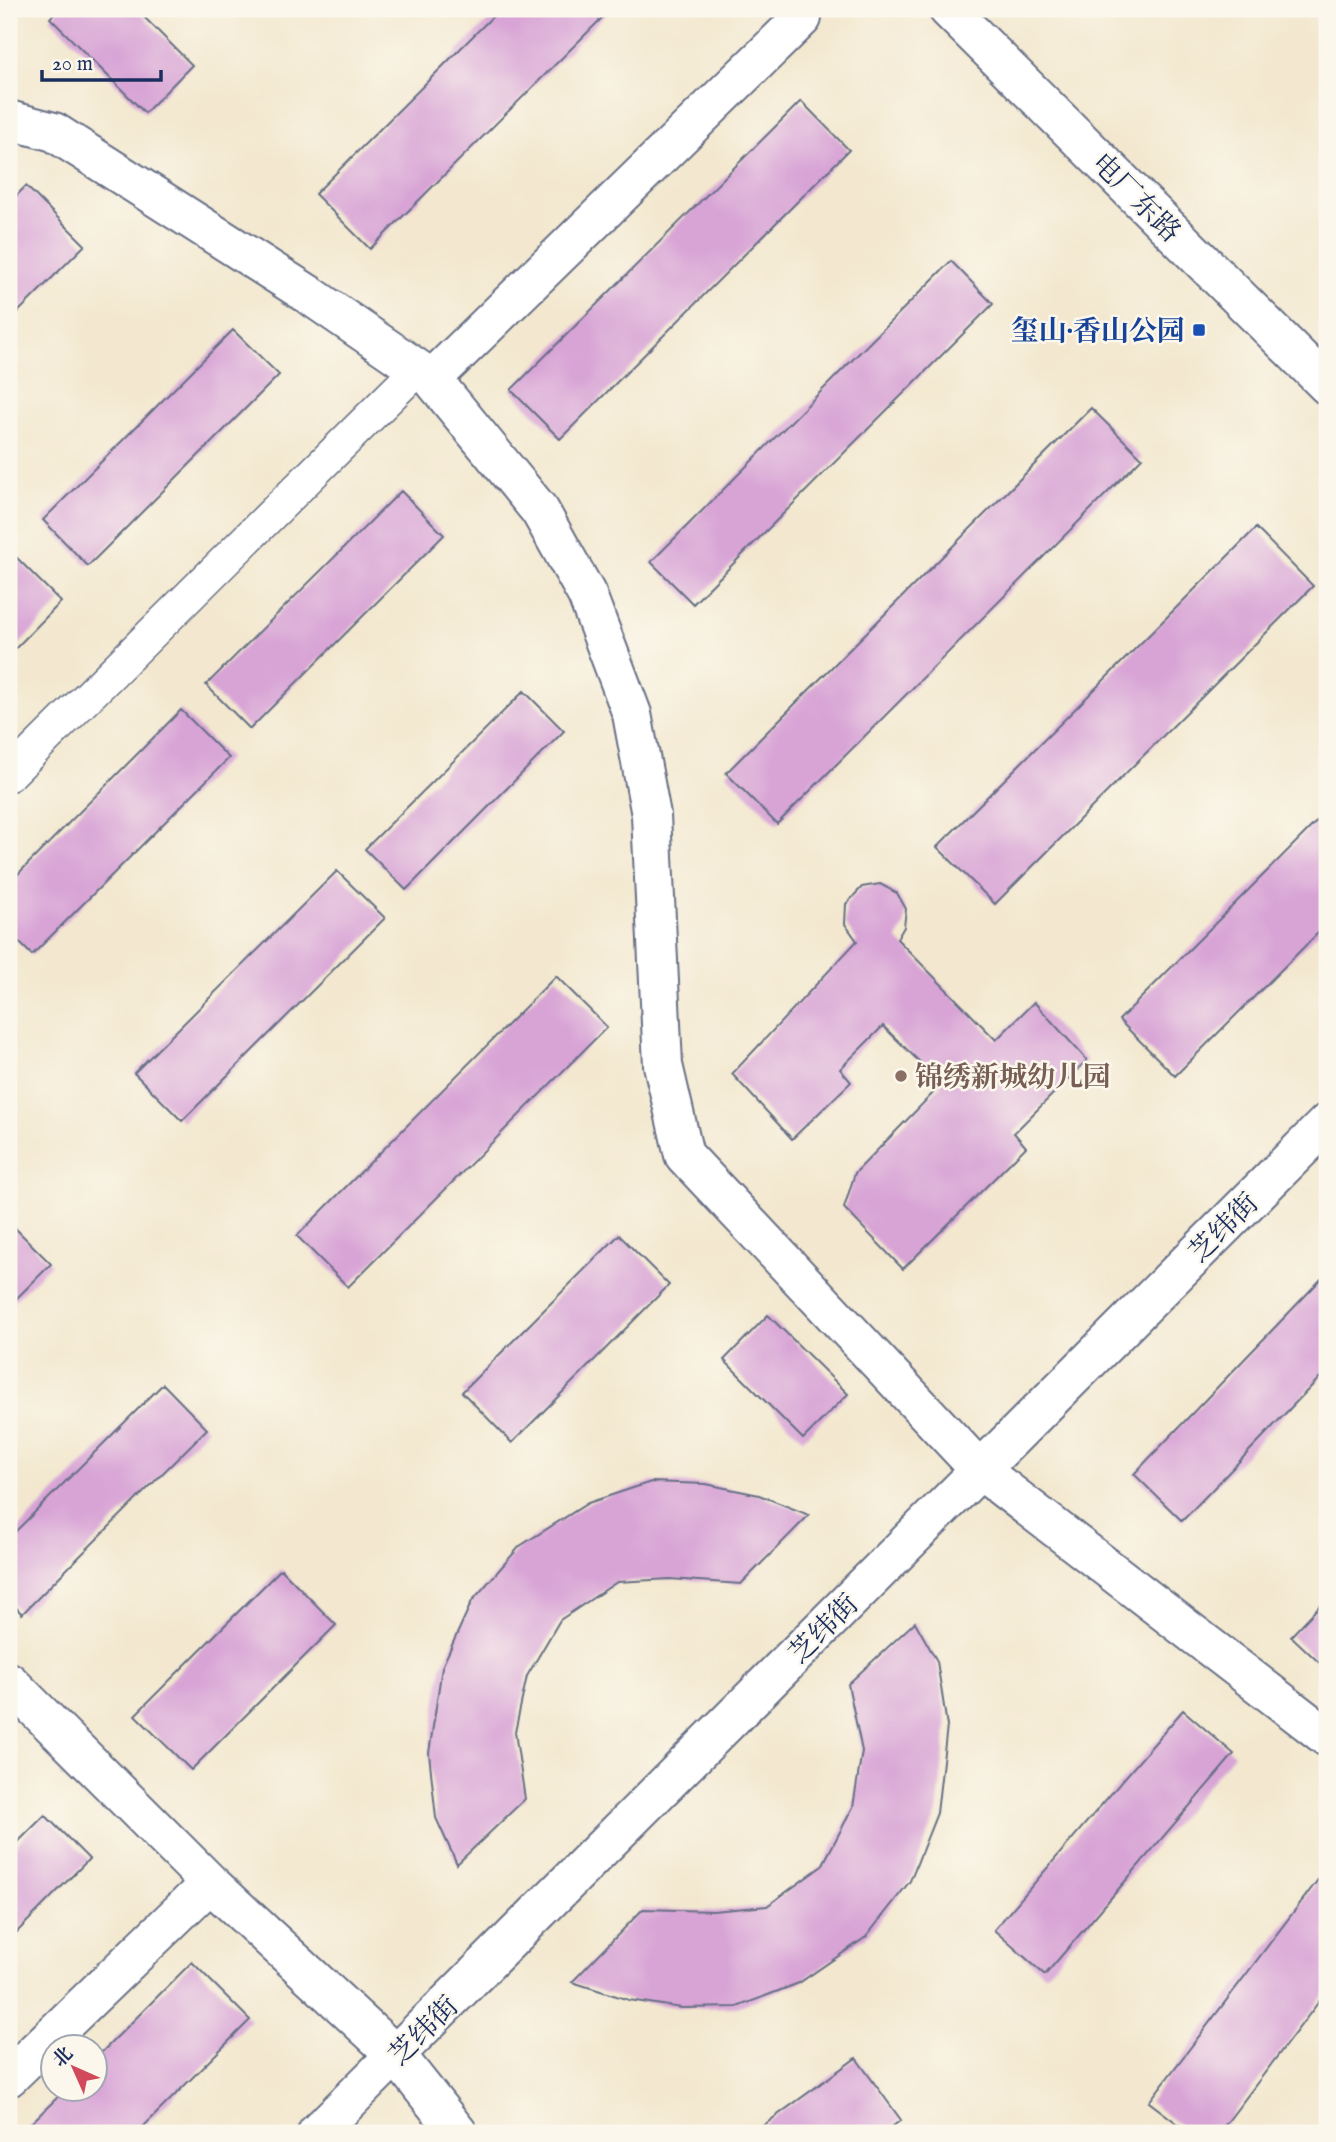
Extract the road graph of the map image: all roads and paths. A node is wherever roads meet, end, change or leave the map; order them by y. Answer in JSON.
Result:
{"nodes":[{"id":1,"x":948,"y":9,"type":"edge"},
{"id":2,"x":802,"y":18,"type":"dead end"},
{"id":3,"x":9,"y":120,"type":"edge"},
{"id":4,"x":425,"y":374,"type":"junction"},
{"id":5,"x":1327,"y":385,"type":"edge"},
{"id":6,"x":9,"y":775,"type":"edge"},
{"id":7,"x":1327,"y":1123,"type":"edge"},
{"id":8,"x":980,"y":1470,"type":"junction"},
{"id":9,"x":9,"y":1682,"type":"edge"},
{"id":10,"x":1327,"y":1737,"type":"edge"},
{"id":11,"x":210,"y":1883,"type":"junction"},
{"id":12,"x":397,"y":2056,"type":"junction"},
{"id":13,"x":9,"y":2077,"type":"edge"},
{"id":14,"x":317,"y":2133,"type":"edge"},
{"id":15,"x":458,"y":2133,"type":"edge"}],
"edges":[{"from":1,"to":5,"type":"street","name":"电厂东路"},
{"from":2,"to":4,"type":"street"},
{"from":3,"to":4,"type":"street"},
{"from":4,"to":6,"type":"street"},
{"from":4,"to":8,"type":"street"},
{"from":7,"to":8,"type":"street","name":"芝纬街"},
{"from":8,"to":10,"type":"street"},
{"from":8,"to":12,"type":"street","name":"芝纬街"},
{"from":9,"to":11,"type":"street"},
{"from":11,"to":12,"type":"street"},
{"from":11,"to":13,"type":"street"},
{"from":12,"to":14,"type":"street","name":"芝纬街"},
{"from":12,"to":15,"type":"street"}]}
